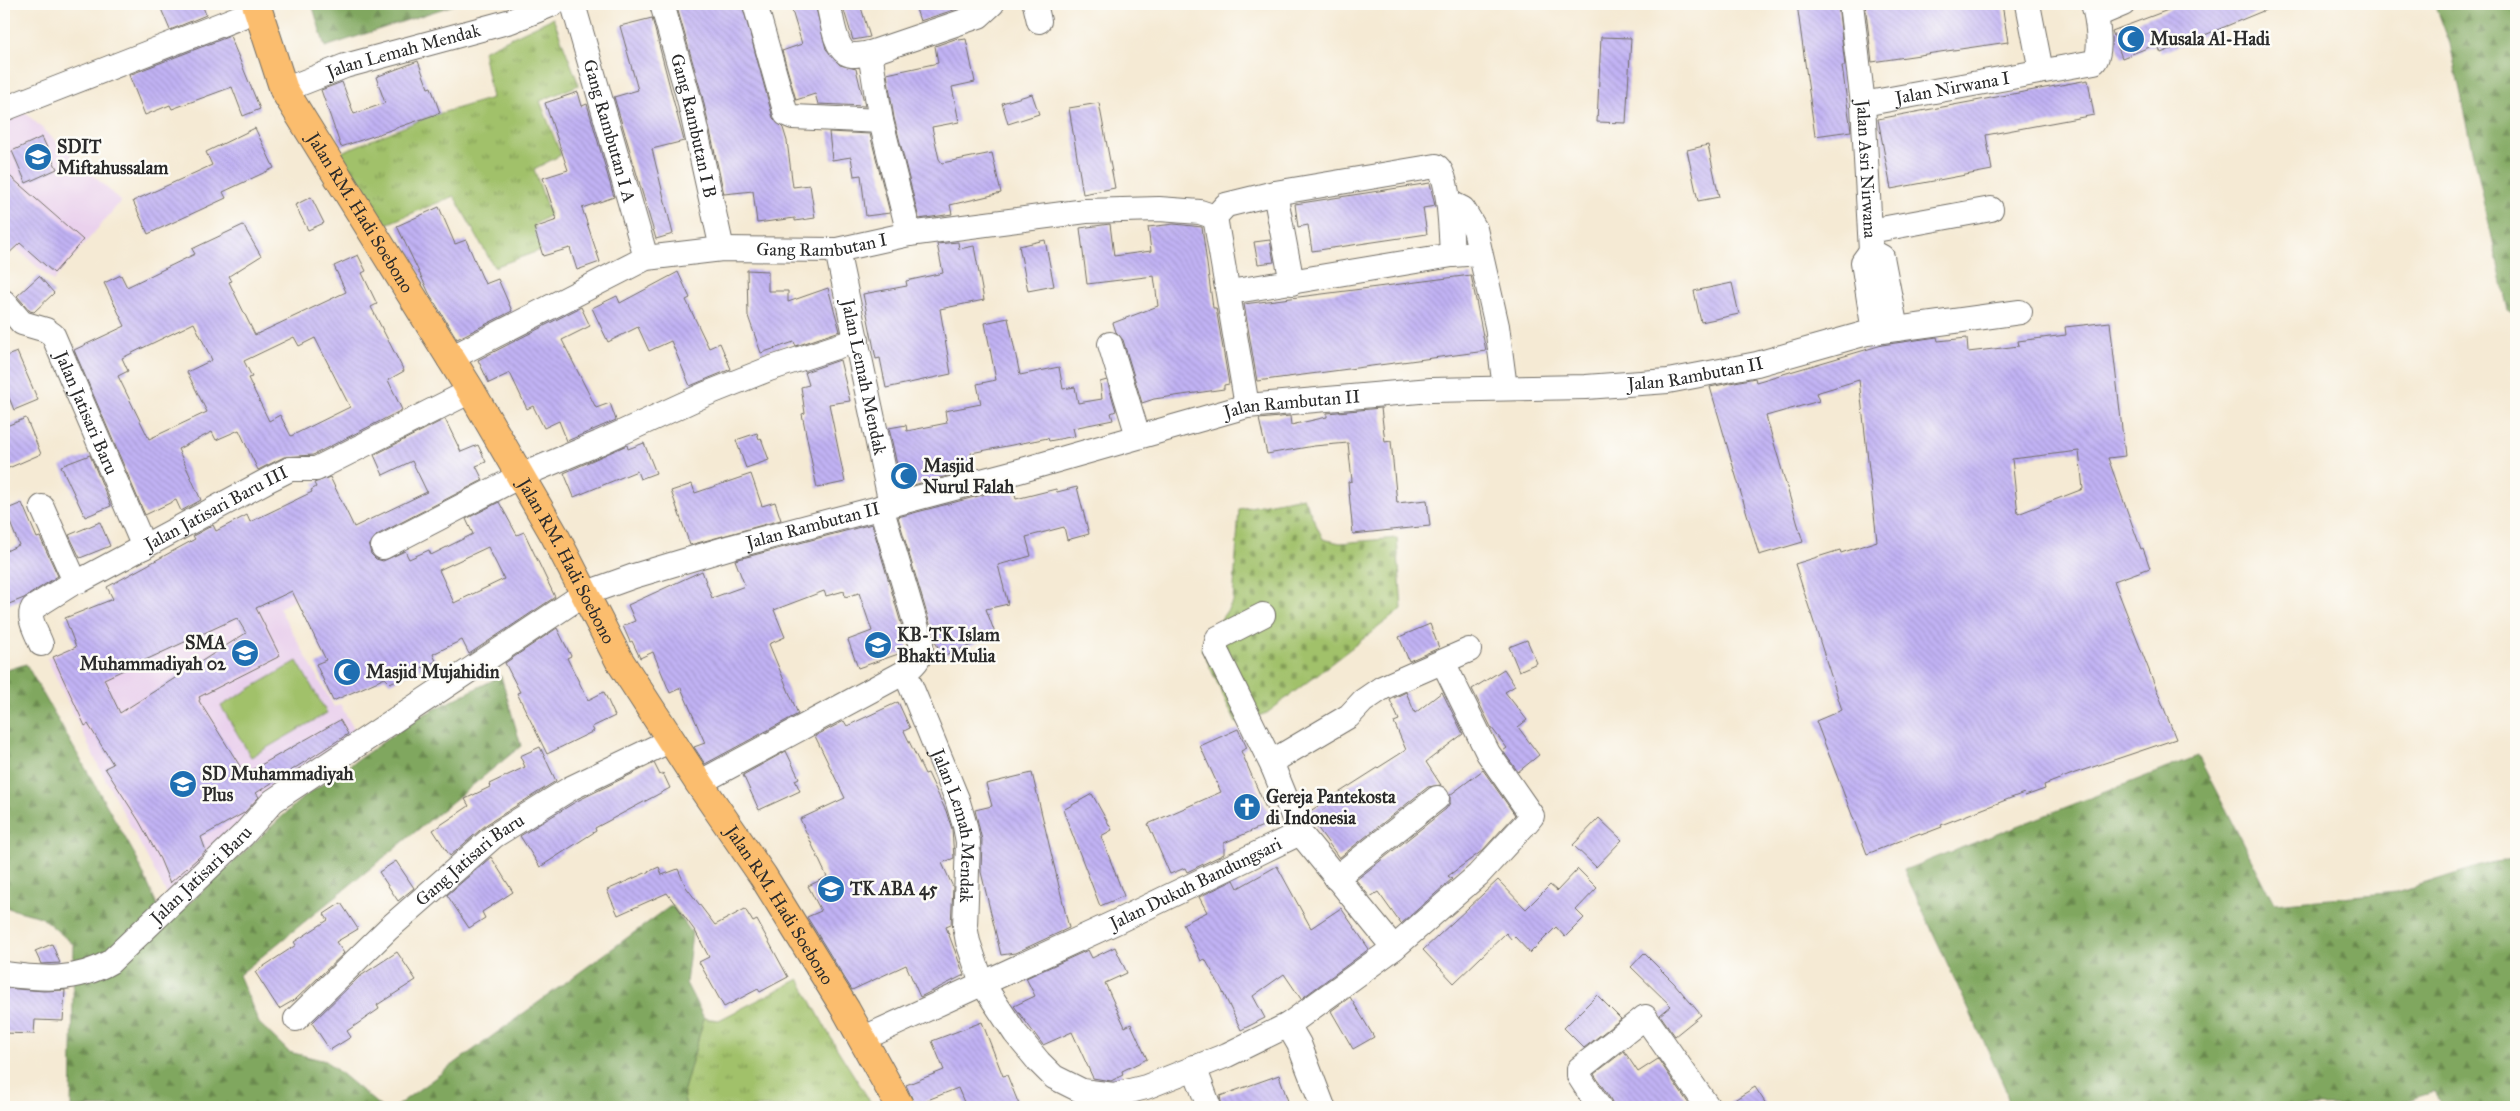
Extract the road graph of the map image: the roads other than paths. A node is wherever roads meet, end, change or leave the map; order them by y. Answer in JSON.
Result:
{"nodes":[{"id":1,"x":553,"y":4,"type":"edge"},
{"id":2,"x":573,"y":4,"type":"edge"},
{"id":3,"x":662,"y":4,"type":"edge"},
{"id":4,"x":755,"y":4,"type":"edge"},
{"id":5,"x":828,"y":4,"type":"edge"},
{"id":6,"x":992,"y":4,"type":"edge"},
{"id":7,"x":1851,"y":4,"type":"edge"},
{"id":8,"x":2028,"y":4,"type":"edge"},
{"id":9,"x":2123,"y":4,"type":"edge"},
{"id":10,"x":257,"y":7,"type":"edge"},
{"id":11,"x":2095,"y":9,"type":"edge"},
{"id":12,"x":870,"y":53,"type":"junction"},
{"id":13,"x":2041,"y":71,"type":"junction"},
{"id":14,"x":284,"y":90,"type":"junction"},
{"id":15,"x":1863,"y":104,"type":"junction"},
{"id":16,"x":4,"y":108,"type":"edge"},
{"id":17,"x":881,"y":121,"type":"junction"},
{"id":18,"x":1275,"y":193,"type":"junction"},
{"id":19,"x":1449,"y":202,"type":"junction"},
{"id":20,"x":1991,"y":209,"type":"dead end"},
{"id":21,"x":1215,"y":217,"type":"junction"},
{"id":22,"x":909,"y":234,"type":"junction"},
{"id":23,"x":1871,"y":241,"type":"junction"},
{"id":24,"x":722,"y":249,"type":"junction"},
{"id":25,"x":837,"y":250,"type":"junction"},
{"id":26,"x":1479,"y":253,"type":"junction"},
{"id":27,"x":1452,"y":256,"type":"junction"},
{"id":28,"x":646,"y":258,"type":"junction"},
{"id":29,"x":1292,"y":283,"type":"junction"},
{"id":30,"x":1230,"y":292,"type":"junction"},
{"id":31,"x":4,"y":302,"type":"edge"},
{"id":32,"x":2020,"y":312,"type":"dead end"},
{"id":33,"x":1885,"y":331,"type":"junction"},
{"id":34,"x":857,"y":340,"type":"junction"},
{"id":35,"x":1110,"y":344,"type":"dead end"},
{"id":36,"x":450,"y":359,"type":"junction"},
{"id":37,"x":1505,"y":388,"type":"junction"},
{"id":38,"x":471,"y":391,"type":"junction"},
{"id":39,"x":1247,"y":406,"type":"junction"},
{"id":40,"x":1138,"y":436,"type":"junction"},
{"id":41,"x":520,"y":476,"type":"junction"},
{"id":42,"x":886,"y":505,"type":"junction"},
{"id":43,"x":42,"y":507,"type":"dead end"},
{"id":44,"x":144,"y":547,"type":"junction"},
{"id":45,"x":383,"y":548,"type":"dead end"},
{"id":46,"x":74,"y":579,"type":"junction"},
{"id":47,"x":584,"y":594,"type":"junction"},
{"id":48,"x":1263,"y":615,"type":"dead end"},
{"id":49,"x":41,"y":644,"type":"dead end"},
{"id":50,"x":1469,"y":650,"type":"dead end"},
{"id":51,"x":1443,"y":662,"type":"junction"},
{"id":52,"x":905,"y":672,"type":"junction"},
{"id":53,"x":671,"y":740,"type":"junction"},
{"id":54,"x":1273,"y":767,"type":"junction"},
{"id":55,"x":699,"y":783,"type":"junction"},
{"id":56,"x":1437,"y":798,"type":"dead end"},
{"id":57,"x":1300,"y":833,"type":"junction"},
{"id":58,"x":1336,"y":878,"type":"junction"},
{"id":59,"x":1394,"y":948,"type":"junction"},
{"id":60,"x":4,"y":974,"type":"edge"},
{"id":61,"x":982,"y":983,"type":"junction"},
{"id":62,"x":296,"y":1019,"type":"dead end"},
{"id":63,"x":1288,"y":1025,"type":"junction"},
{"id":64,"x":862,"y":1039,"type":"junction"},
{"id":65,"x":1194,"y":1067,"type":"junction"},
{"id":66,"x":900,"y":1107,"type":"edge"},
{"id":67,"x":1209,"y":1107,"type":"edge"},
{"id":68,"x":1323,"y":1107,"type":"edge"},
{"id":69,"x":1599,"y":1107,"type":"edge"},
{"id":70,"x":1708,"y":1107,"type":"edge"}],
"edges":[{"from":1,"to":14,"type":"street","name":"Jalan Lemah Mendak"},
{"from":2,"to":28,"type":"street","name":"Gang Rambutan I A"},
{"from":3,"to":24,"type":"street","name":"Gang Rambutan I B"},
{"from":4,"to":17,"type":"street"},
{"from":5,"to":12,"type":"street"},
{"from":6,"to":12,"type":"street"},
{"from":7,"to":15,"type":"street","name":"Jalan Asri Nirwana"},
{"from":8,"to":13,"type":"street"},
{"from":9,"to":11,"type":"street","name":"Jalan Nirwana I"},
{"from":10,"to":14,"type":"main road","name":"Jalan RM. Hadi Soebono"},
{"from":10,"to":16,"type":"street"},
{"from":11,"to":13,"type":"street","name":"Jalan Nirwana I"},
{"from":12,"to":17,"type":"street"},
{"from":13,"to":15,"type":"street","name":"Jalan Nirwana I"},
{"from":14,"to":36,"type":"main road","name":"Jalan RM. Hadi Soebono"},
{"from":15,"to":23,"type":"street","name":"Jalan Asri Nirwana"},
{"from":17,"to":22,"type":"street"},
{"from":18,"to":19,"type":"street"},
{"from":18,"to":21,"type":"street"},
{"from":18,"to":29,"type":"street"},
{"from":19,"to":26,"type":"street"},
{"from":19,"to":27,"type":"street"},
{"from":20,"to":23,"type":"street"},
{"from":21,"to":22,"type":"street","name":"Gang Rambutan I"},
{"from":21,"to":30,"type":"street"},
{"from":22,"to":25,"type":"street","name":"Gang Rambutan I"},
{"from":23,"to":33,"type":"street","name":"Jalan Asri Nirwana"},
{"from":24,"to":25,"type":"street","name":"Gang Rambutan I"},
{"from":24,"to":28,"type":"street","name":"Gang Rambutan I"},
{"from":25,"to":34,"type":"street","name":"Jalan Lemah Mendak"},
{"from":26,"to":27,"type":"street"},
{"from":26,"to":37,"type":"street"},
{"from":27,"to":29,"type":"street"},
{"from":28,"to":36,"type":"street","name":"Gang Rambutan I"},
{"from":29,"to":30,"type":"street"},
{"from":30,"to":39,"type":"street"},
{"from":31,"to":44,"type":"street","name":"Jalan Jatisari Baru"},
{"from":32,"to":33,"type":"street","name":"Jalan Rambutan II"},
{"from":33,"to":37,"type":"street","name":"Jalan Rambutan II"},
{"from":34,"to":41,"type":"street"},
{"from":34,"to":42,"type":"street","name":"Jalan Lemah Mendak"},
{"from":35,"to":40,"type":"street"},
{"from":36,"to":38,"type":"main road","name":"Jalan RM. Hadi Soebono"},
{"from":37,"to":39,"type":"street","name":"Jalan Rambutan II"},
{"from":38,"to":41,"type":"main road","name":"Jalan RM. Hadi Soebono"},
{"from":38,"to":44,"type":"street","name":"Jalan Jatisari Baru III"},
{"from":39,"to":40,"type":"street","name":"Jalan Rambutan II"},
{"from":40,"to":42,"type":"street","name":"Jalan Rambutan II"},
{"from":41,"to":45,"type":"street"},
{"from":41,"to":47,"type":"main road","name":"Jalan RM. Hadi Soebono"},
{"from":42,"to":47,"type":"street","name":"Jalan Rambutan II"},
{"from":42,"to":52,"type":"street","name":"Jalan Lemah Mendak"},
{"from":43,"to":46,"type":"street"},
{"from":44,"to":46,"type":"street","name":"Jalan Jatisari Baru III"},
{"from":46,"to":49,"type":"street","name":"Jalan Jatisari Baru III"},
{"from":47,"to":53,"type":"main road","name":"Jalan RM. Hadi Soebono"},
{"from":47,"to":60,"type":"street","name":"Jalan Jatisari Baru"},
{"from":48,"to":54,"type":"street"},
{"from":50,"to":51,"type":"street"},
{"from":51,"to":54,"type":"street"},
{"from":51,"to":59,"type":"street"},
{"from":52,"to":55,"type":"street","name":"Jalan Lemah Mendak"},
{"from":52,"to":61,"type":"street","name":"Jalan Lemah Mendak"},
{"from":53,"to":55,"type":"main road","name":"Jalan RM. Hadi Soebono"},
{"from":53,"to":62,"type":"street","name":"Gang Jatisari Baru"},
{"from":54,"to":57,"type":"street"},
{"from":55,"to":64,"type":"main road","name":"Jalan RM. Hadi Soebono"},
{"from":56,"to":58,"type":"street"},
{"from":57,"to":58,"type":"street","name":"Jalan Dukuh Bandungsari"},
{"from":57,"to":61,"type":"street","name":"Jalan Dukuh Bandungsari"},
{"from":58,"to":59,"type":"street","name":"Jalan Dukuh Bandungsari"},
{"from":59,"to":63,"type":"street"},
{"from":61,"to":64,"type":"street","name":"Jalan Dukuh Bandungsari"},
{"from":61,"to":65,"type":"street"},
{"from":63,"to":65,"type":"street"},
{"from":63,"to":68,"type":"street"},
{"from":64,"to":66,"type":"main road","name":"Jalan RM. Hadi Soebono"},
{"from":65,"to":67,"type":"street"},
{"from":69,"to":70,"type":"street"}]}
